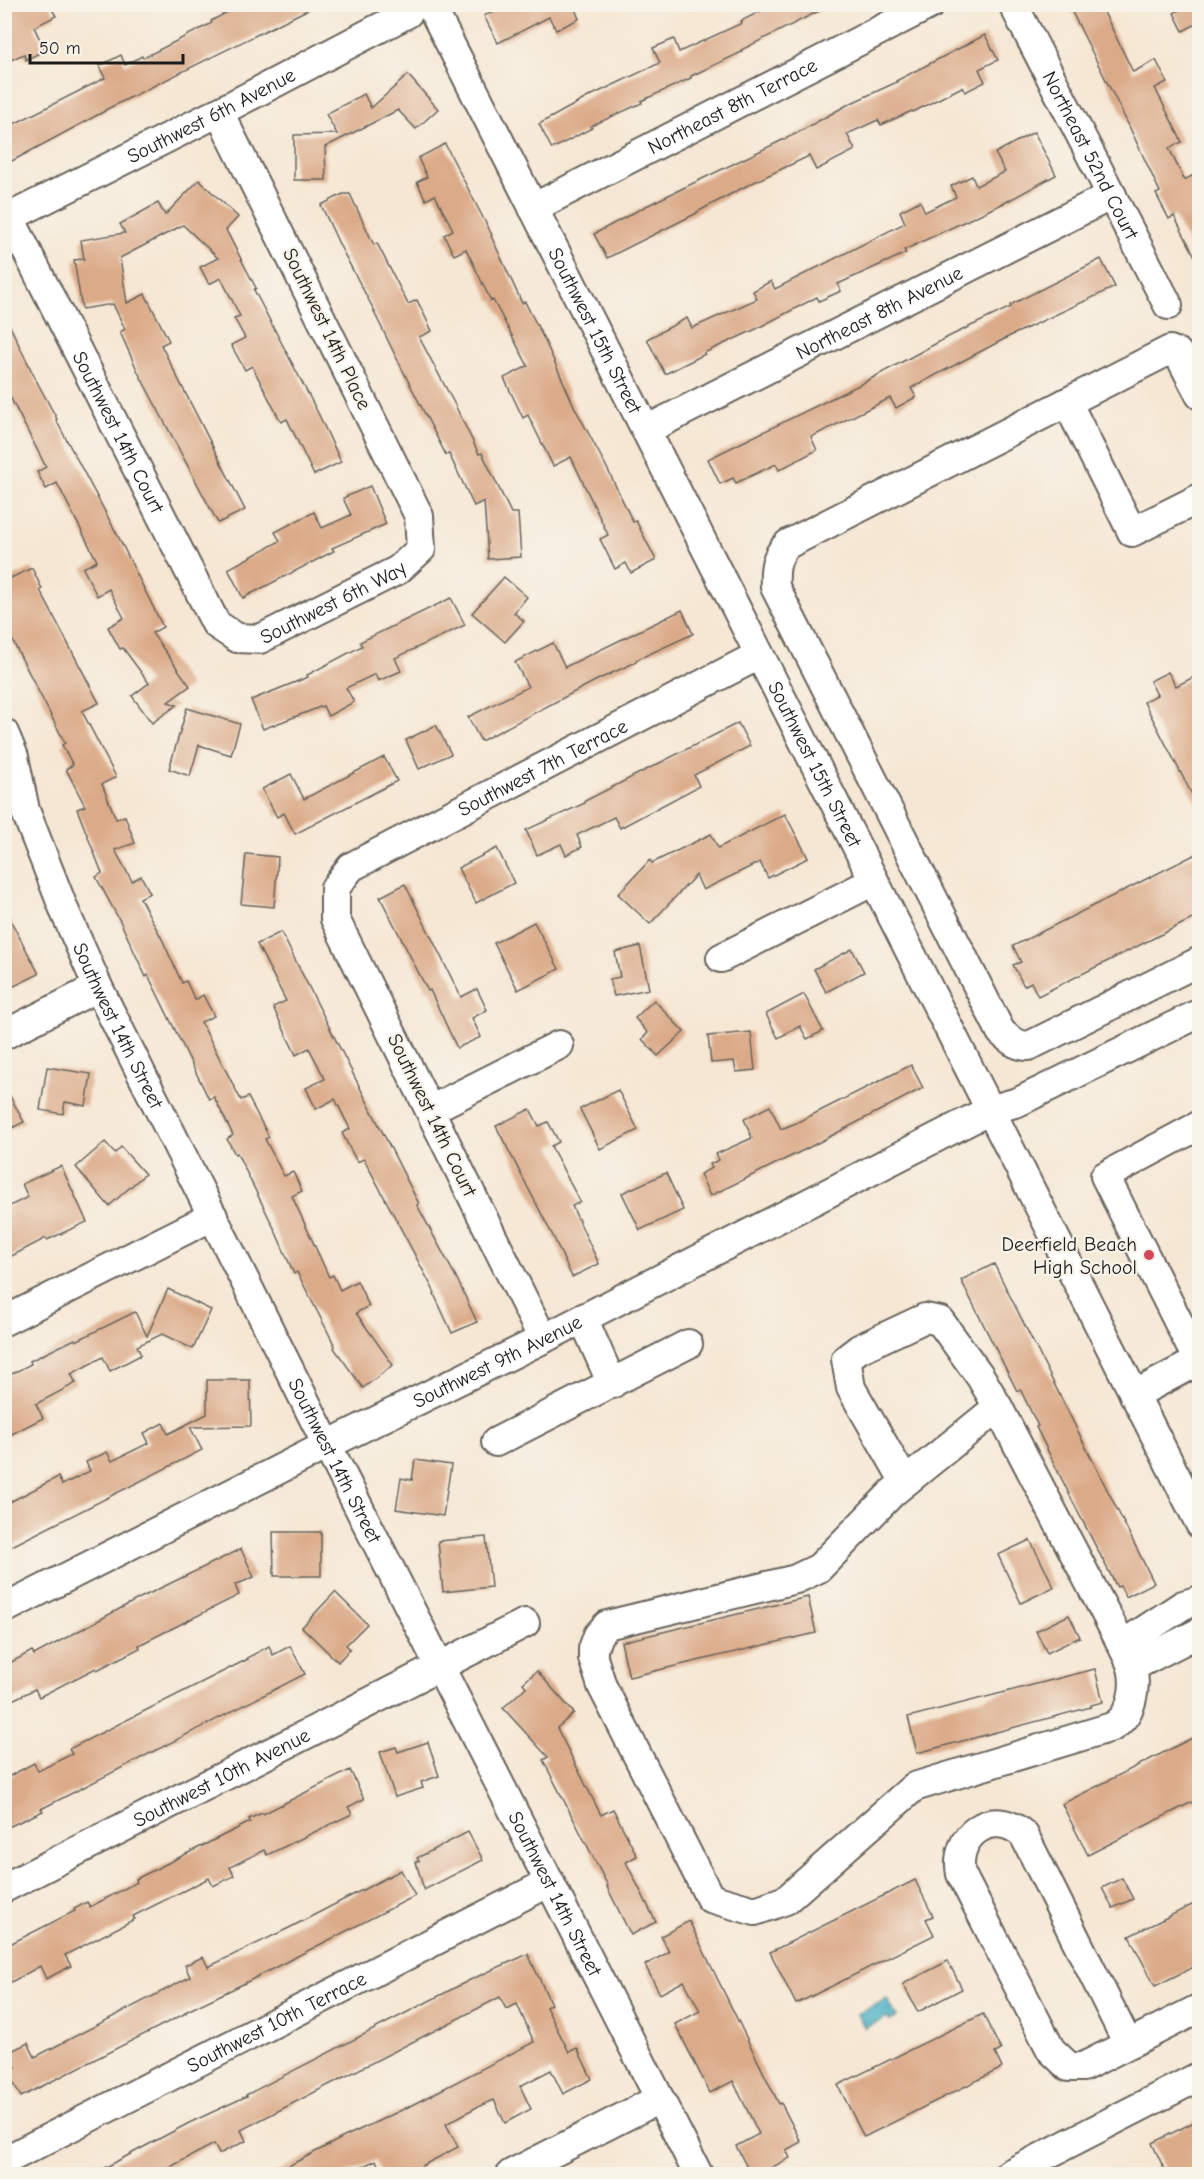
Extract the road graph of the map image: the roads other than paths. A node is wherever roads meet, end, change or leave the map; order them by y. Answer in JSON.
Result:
{"nodes":[{"id":1,"x":416,"y":4,"type":"edge"},
{"id":2,"x":430,"y":4,"type":"edge"},
{"id":3,"x":931,"y":4,"type":"edge"},
{"id":4,"x":1013,"y":4,"type":"edge"},
{"id":5,"x":219,"y":112,"type":"junction"},
{"id":6,"x":1112,"y":195,"type":"junction"},
{"id":7,"x":533,"y":208,"type":"junction"},
{"id":8,"x":7,"y":219,"type":"edge"},
{"id":9,"x":1168,"y":305,"type":"dead end"},
{"id":10,"x":1200,"y":395,"type":"edge"},
{"id":11,"x":1067,"y":402,"type":"junction"},
{"id":12,"x":646,"y":430,"type":"junction"},
{"id":13,"x":1200,"y":498,"type":"edge"},
{"id":14,"x":421,"y":549,"type":"joint"},
{"id":15,"x":237,"y":638,"type":"joint"},
{"id":16,"x":759,"y":655,"type":"junction"},
{"id":17,"x":8,"y":750,"type":"edge"},
{"id":18,"x":874,"y":881,"type":"junction"},
{"id":19,"x":335,"y":888,"type":"joint"},
{"id":20,"x":721,"y":958,"type":"dead end"},
{"id":21,"x":1200,"y":961,"type":"edge"},
{"id":22,"x":98,"y":987,"type":"junction"},
{"id":23,"x":1200,"y":1013,"type":"edge"},
{"id":24,"x":4,"y":1035,"type":"edge"},
{"id":25,"x":559,"y":1046,"type":"dead end"},
{"id":26,"x":430,"y":1110,"type":"junction"},
{"id":27,"x":990,"y":1110,"type":"junction"},
{"id":28,"x":1200,"y":1125,"type":"edge"},
{"id":29,"x":213,"y":1216,"type":"junction"},
{"id":30,"x":4,"y":1321,"type":"edge"},
{"id":31,"x":564,"y":1328,"type":"junction"},
{"id":32,"x":688,"y":1344,"type":"dead end"},
{"id":33,"x":1199,"y":1363,"type":"edge"},
{"id":34,"x":606,"y":1387,"type":"junction"},
{"id":35,"x":1134,"y":1395,"type":"junction"},
{"id":36,"x":998,"y":1407,"type":"junction"},
{"id":37,"x":496,"y":1442,"type":"dead end"},
{"id":38,"x":327,"y":1445,"type":"junction"},
{"id":39,"x":906,"y":1482,"type":"junction"},
{"id":40,"x":1200,"y":1524,"type":"edge"},
{"id":41,"x":1200,"y":1600,"type":"edge"},
{"id":42,"x":4,"y":1609,"type":"edge"},
{"id":43,"x":525,"y":1623,"type":"dead end"},
{"id":44,"x":1200,"y":1632,"type":"edge"},
{"id":45,"x":1127,"y":1656,"type":"junction"},
{"id":46,"x":440,"y":1666,"type":"junction"},
{"id":47,"x":550,"y":1882,"type":"junction"},
{"id":48,"x":4,"y":1888,"type":"edge"},
{"id":49,"x":1200,"y":2008,"type":"edge"},
{"id":50,"x":1128,"y":2044,"type":"junction"},
{"id":51,"x":1200,"y":2076,"type":"edge"},
{"id":52,"x":659,"y":2099,"type":"junction"},
{"id":53,"x":4,"y":2161,"type":"edge"},
{"id":54,"x":511,"y":2175,"type":"edge"},
{"id":55,"x":698,"y":2175,"type":"edge"},
{"id":56,"x":1009,"y":2175,"type":"edge"}],
"edges":[{"from":1,"to":5,"type":"street","name":"Southwest 6th Avenue"},
{"from":2,"to":7,"type":"street","name":"Southwest 15th Street"},
{"from":3,"to":7,"type":"street","name":"Northeast 8th Terrace"},
{"from":4,"to":6,"type":"street","name":"Northeast 52nd Court"},
{"from":5,"to":8,"type":"street","name":"Southwest 6th Avenue"},
{"from":5,"to":14,"type":"street","name":"Southwest 14th Place"},
{"from":6,"to":9,"type":"street","name":"Northeast 52nd Court"},
{"from":6,"to":12,"type":"street","name":"Northeast 8th Avenue"},
{"from":7,"to":12,"type":"street","name":"Southwest 15th Street"},
{"from":8,"to":15,"type":"street","name":"Southwest 14th Court"},
{"from":10,"to":11,"type":"street"},
{"from":11,"to":13,"type":"street"},
{"from":11,"to":21,"type":"street"},
{"from":12,"to":16,"type":"street","name":"Southwest 15th Street"},
{"from":14,"to":15,"type":"street","name":"Southwest 6th Way"},
{"from":16,"to":18,"type":"street","name":"Southwest 15th Street"},
{"from":16,"to":19,"type":"street","name":"Southwest 7th Terrace"},
{"from":17,"to":22,"type":"street","name":"Southwest 14th Street"},
{"from":18,"to":20,"type":"street"},
{"from":18,"to":27,"type":"street","name":"Southwest 15th Street"},
{"from":19,"to":26,"type":"street","name":"Southwest 14th Court"},
{"from":22,"to":24,"type":"street"},
{"from":22,"to":29,"type":"street","name":"Southwest 14th Street"},
{"from":23,"to":27,"type":"street","name":"Southwest 9th Avenue"},
{"from":25,"to":26,"type":"street"},
{"from":26,"to":31,"type":"street","name":"Southwest 14th Court"},
{"from":27,"to":31,"type":"street","name":"Southwest 9th Avenue"},
{"from":27,"to":35,"type":"street","name":"Southwest 15th Street"},
{"from":28,"to":33,"type":"street"},
{"from":29,"to":30,"type":"street"},
{"from":29,"to":38,"type":"street","name":"Southwest 14th Street"},
{"from":31,"to":34,"type":"street","name":"Southwest 14th Court"},
{"from":31,"to":38,"type":"street","name":"Southwest 9th Avenue"},
{"from":32,"to":34,"type":"street"},
{"from":33,"to":35,"type":"street"},
{"from":34,"to":37,"type":"street"},
{"from":35,"to":40,"type":"street","name":"Southwest 15th Street"},
{"from":36,"to":39,"type":"street"},
{"from":36,"to":39,"type":"street"},
{"from":36,"to":45,"type":"street"},
{"from":38,"to":42,"type":"street","name":"Southwest 9th Avenue"},
{"from":38,"to":46,"type":"street","name":"Southwest 14th Street"},
{"from":39,"to":45,"type":"street"},
{"from":41,"to":45,"type":"street"},
{"from":43,"to":46,"type":"street","name":"Southwest 10th Avenue"},
{"from":44,"to":45,"type":"street"},
{"from":46,"to":47,"type":"street","name":"Southwest 14th Street"},
{"from":46,"to":48,"type":"street","name":"Southwest 10th Avenue"},
{"from":47,"to":52,"type":"street","name":"Southwest 14th Street"},
{"from":47,"to":53,"type":"street","name":"Southwest 10th Terrace"},
{"from":49,"to":50,"type":"street"},
{"from":50,"to":50,"type":"street"},
{"from":51,"to":56,"type":"street"},
{"from":52,"to":54,"type":"street"},
{"from":52,"to":55,"type":"street","name":"Southwest 14th Street"}]}
